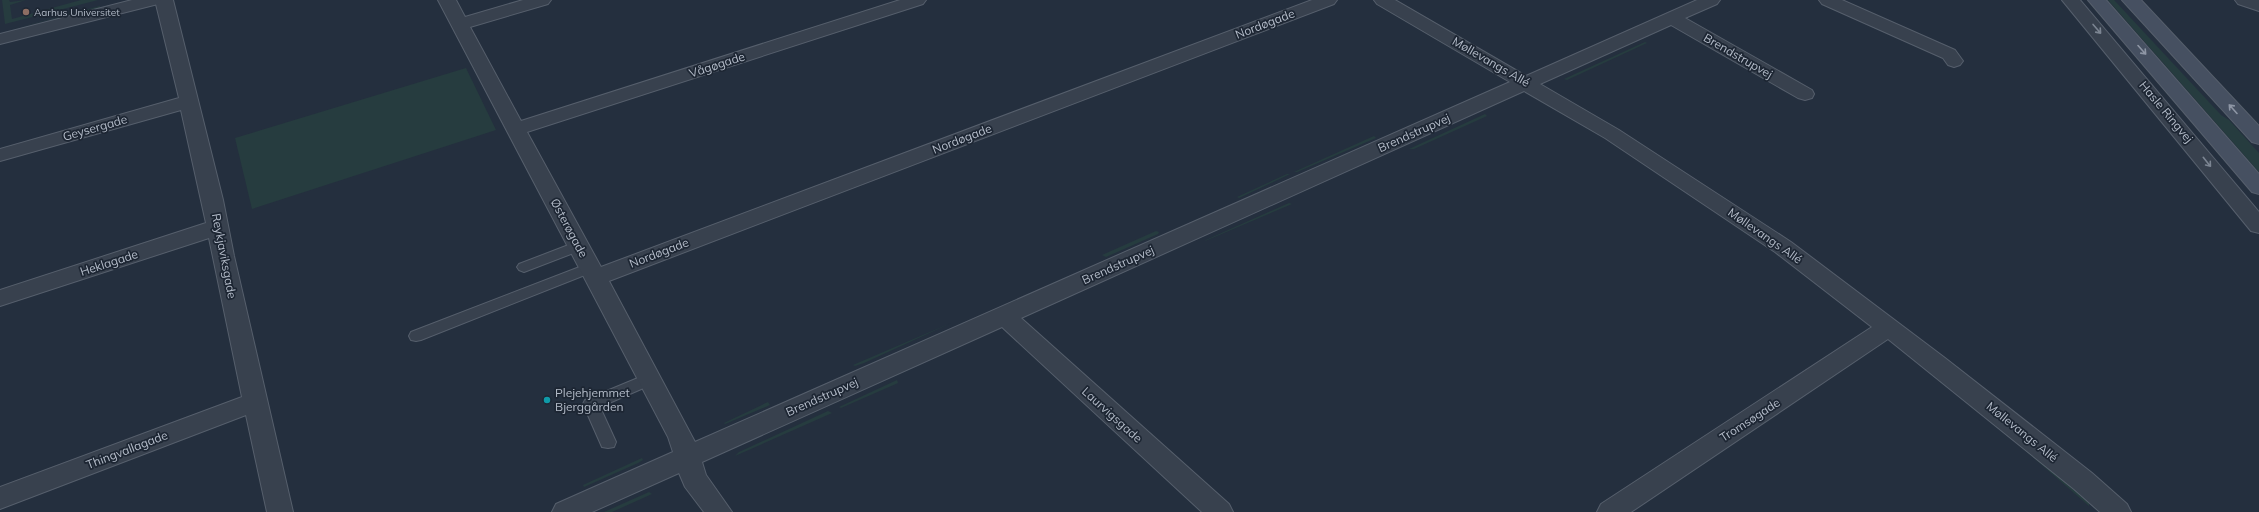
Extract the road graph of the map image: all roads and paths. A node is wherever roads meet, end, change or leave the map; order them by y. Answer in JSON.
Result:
{"nodes":[{"id":1,"x":152,"y":0,"type":"edge"},
{"id":2,"x":164,"y":0,"type":"edge"},
{"id":3,"x":447,"y":0,"type":"edge"},
{"id":4,"x":542,"y":0,"type":"edge"},
{"id":5,"x":918,"y":0,"type":"edge"},
{"id":6,"x":1328,"y":0,"type":"edge"},
{"id":7,"x":1383,"y":0,"type":"edge"},
{"id":8,"x":1828,"y":0,"type":"edge"},
{"id":9,"x":2071,"y":0,"type":"edge"},
{"id":10,"x":2097,"y":0,"type":"edge"},
{"id":11,"x":2131,"y":0,"type":"edge"},
{"id":12,"x":2244,"y":0,"type":"edge"},
{"id":13,"x":1689,"y":6,"type":"edge"},
{"id":14,"x":2259,"y":6,"type":"edge"},
{"id":15,"x":460,"y":24,"type":"junction"},
{"id":16,"x":0,"y":39,"type":"edge"},
{"id":17,"x":1954,"y":61,"type":"dead end"},
{"id":18,"x":1526,"y":82,"type":"junction"},
{"id":19,"x":1805,"y":94,"type":"dead end"},
{"id":20,"x":190,"y":101,"type":"junction"},
{"id":21,"x":516,"y":129,"type":"junction"},
{"id":22,"x":2259,"y":138,"type":"edge"},
{"id":23,"x":0,"y":155,"type":"edge"},
{"id":24,"x":2259,"y":187,"type":"edge"},
{"id":25,"x":2259,"y":226,"type":"edge"},
{"id":26,"x":218,"y":227,"type":"junction"},
{"id":27,"x":579,"y":246,"type":"junction"},
{"id":28,"x":524,"y":267,"type":"dead end"},
{"id":29,"x":593,"y":273,"type":"junction"},
{"id":30,"x":0,"y":298,"type":"edge"},
{"id":31,"x":1005,"y":316,"type":"junction"},
{"id":32,"x":1889,"y":327,"type":"junction"},
{"id":33,"x":416,"y":336,"type":"dead end"},
{"id":34,"x":650,"y":379,"type":"junction"},
{"id":35,"x":255,"y":402,"type":"junction"},
{"id":36,"x":608,"y":442,"type":"dead end"},
{"id":37,"x":687,"y":457,"type":"junction"},
{"id":38,"x":0,"y":498,"type":"edge"},
{"id":39,"x":280,"y":512,"type":"edge"},
{"id":40,"x":565,"y":512,"type":"edge"},
{"id":41,"x":719,"y":512,"type":"edge"},
{"id":42,"x":1220,"y":512,"type":"edge"},
{"id":43,"x":1610,"y":512,"type":"edge"},
{"id":44,"x":2118,"y":512,"type":"edge"}],
"edges":[{"from":1,"to":16,"type":"street"},
{"from":2,"to":20,"type":"street","name":"Reykjaviksgade"},
{"from":3,"to":15,"type":"street","name":"Østerøgade"},
{"from":4,"to":15,"type":"street"},
{"from":5,"to":21,"type":"street","name":"Vågøgade"},
{"from":6,"to":29,"type":"street","name":"Nordøgade"},
{"from":7,"to":18,"type":"street","name":"Møllevangs Allé"},
{"from":8,"to":17,"type":"street"},
{"from":9,"to":25,"type":"street","name":"Hasle Ringvej","one_way":true},
{"from":10,"to":24,"type":"main road","name":"Hasle Ringvej","one_way":true},
{"from":22,"to":11,"type":"main road","one_way":true},
{"from":12,"to":14,"type":"street"},
{"from":13,"to":18,"type":"street","name":"Brendstrupvej"},
{"from":13,"to":19,"type":"street","name":"Brendstrupvej"},
{"from":15,"to":21,"type":"street","name":"Østerøgade"},
{"from":18,"to":31,"type":"street","name":"Brendstrupvej"},
{"from":18,"to":32,"type":"street","name":"Møllevangs Allé"},
{"from":20,"to":23,"type":"street","name":"Geysergade"},
{"from":20,"to":26,"type":"street","name":"Reykjaviksgade"},
{"from":21,"to":27,"type":"street","name":"Østerøgade"},
{"from":26,"to":30,"type":"street","name":"Heklagade"},
{"from":26,"to":35,"type":"street","name":"Reykjaviksgade"},
{"from":27,"to":28,"type":"lane"},
{"from":27,"to":29,"type":"street","name":"Østerøgade"},
{"from":29,"to":33,"type":"lane"},
{"from":29,"to":34,"type":"street","name":"Østerøgade"},
{"from":31,"to":37,"type":"street","name":"Brendstrupvej"},
{"from":31,"to":42,"type":"street","name":"Laurvigsgade"},
{"from":32,"to":43,"type":"street","name":"Tromsøgade"},
{"from":32,"to":44,"type":"street","name":"Møllevangs Allé"},
{"from":34,"to":36,"type":"lane"},
{"from":34,"to":37,"type":"street","name":"Østerøgade"},
{"from":35,"to":38,"type":"street","name":"Thingvallagade"},
{"from":35,"to":39,"type":"street","name":"Reykjaviksgade"},
{"from":37,"to":40,"type":"street","name":"Brendstrupvej"},
{"from":37,"to":41,"type":"street","name":"Østerøgade"}]}
